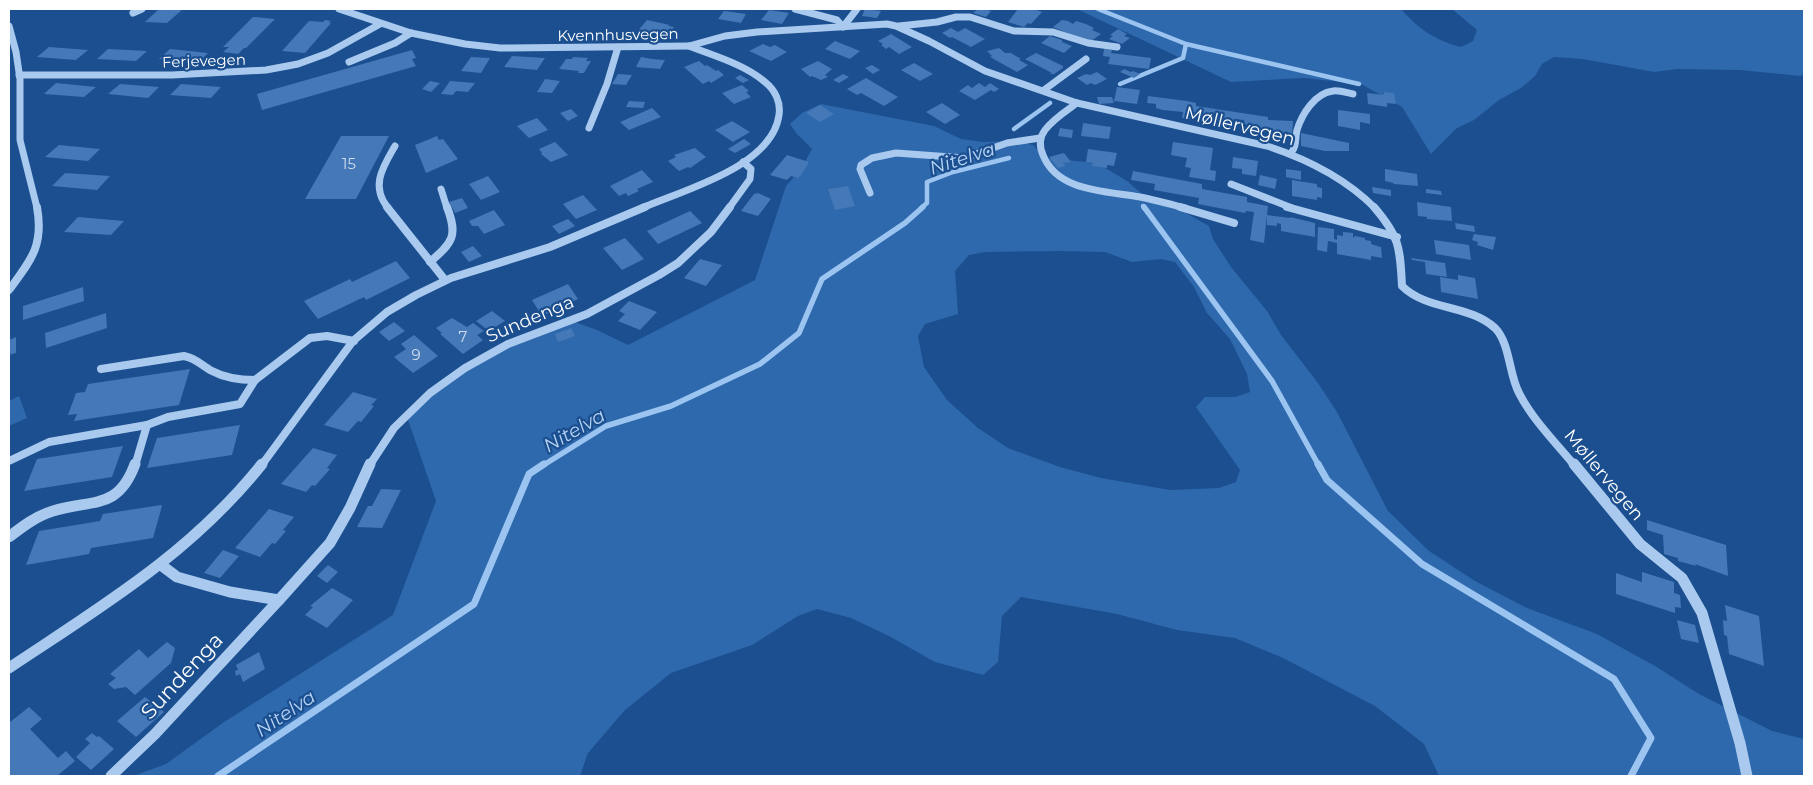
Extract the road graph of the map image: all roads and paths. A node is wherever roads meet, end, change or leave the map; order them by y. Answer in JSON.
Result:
{"nodes":[{"id":1,"x":142,"y":9,"type":"edge"},
{"id":2,"x":338,"y":9,"type":"edge"},
{"id":3,"x":795,"y":9,"type":"edge"},
{"id":4,"x":857,"y":9,"type":"edge"},
{"id":5,"x":133,"y":13,"type":"dead end"},
{"id":6,"x":380,"y":24,"type":"junction"},
{"id":7,"x":9,"y":26,"type":"edge"},
{"id":8,"x":896,"y":26,"type":"junction"},
{"id":9,"x":843,"y":27,"type":"junction"},
{"id":10,"x":411,"y":33,"type":"junction"},
{"id":11,"x":928,"y":41,"type":"joint"},
{"id":12,"x":689,"y":46,"type":"junction"},
{"id":13,"x":618,"y":47,"type":"junction"},
{"id":14,"x":1117,"y":47,"type":"dead end"},
{"id":15,"x":1086,"y":59,"type":"dead end"},
{"id":16,"x":349,"y":62,"type":"dead end"},
{"id":17,"x":9,"y":64,"type":"edge"},
{"id":18,"x":18,"y":71,"type":"junction"},
{"id":19,"x":1044,"y":90,"type":"junction"},
{"id":20,"x":1353,"y":94,"type":"dead end"},
{"id":21,"x":1077,"y":103,"type":"junction"},
{"id":22,"x":589,"y":128,"type":"dead end"},
{"id":23,"x":1040,"y":138,"type":"junction"},
{"id":24,"x":395,"y":146,"type":"dead end"},
{"id":25,"x":1291,"y":153,"type":"junction"},
{"id":26,"x":743,"y":162,"type":"junction"},
{"id":27,"x":1231,"y":184,"type":"dead end"},
{"id":28,"x":441,"y":189,"type":"dead end"},
{"id":29,"x":870,"y":193,"type":"dead end"},
{"id":30,"x":1234,"y":223,"type":"dead end"},
{"id":31,"x":1397,"y":237,"type":"junction"},
{"id":32,"x":430,"y":262,"type":"junction"},
{"id":33,"x":445,"y":280,"type":"junction"},
{"id":34,"x":9,"y":290,"type":"edge"},
{"id":35,"x":354,"y":341,"type":"junction"},
{"id":36,"x":102,"y":369,"type":"dead end"},
{"id":37,"x":255,"y":380,"type":"junction"},
{"id":38,"x":147,"y":425,"type":"junction"},
{"id":39,"x":9,"y":461,"type":"edge"},
{"id":40,"x":9,"y":537,"type":"edge"},
{"id":41,"x":161,"y":565,"type":"junction"},
{"id":42,"x":279,"y":600,"type":"junction"},
{"id":43,"x":9,"y":668,"type":"edge"},
{"id":44,"x":111,"y":776,"type":"edge"},
{"id":45,"x":1747,"y":776,"type":"edge"}],
"edges":[{"from":1,"to":5,"type":"street"},
{"from":2,"to":6,"type":"street","name":"Kvennhusvegen"},
{"from":3,"to":9,"type":"street"},
{"from":4,"to":9,"type":"street"},
{"from":6,"to":10,"type":"street","name":"Kvennhusvegen"},
{"from":6,"to":18,"type":"street","name":"Ferjevegen"},
{"from":7,"to":18,"type":"street"},
{"from":8,"to":9,"type":"street","name":"Kvennhusvegen"},
{"from":8,"to":11,"type":"street","name":"Kvennhusvegen"},
{"from":8,"to":14,"type":"street"},
{"from":9,"to":12,"type":"street","name":"Kvennhusvegen"},
{"from":10,"to":13,"type":"street","name":"Kvennhusvegen"},
{"from":10,"to":16,"type":"street"},
{"from":11,"to":19,"type":"street","name":"Møllervegen"},
{"from":12,"to":13,"type":"street","name":"Kvennhusvegen"},
{"from":12,"to":26,"type":"street"},
{"from":13,"to":22,"type":"street"},
{"from":15,"to":19,"type":"street"},
{"from":17,"to":18,"type":"street"},
{"from":18,"to":34,"type":"street"},
{"from":19,"to":21,"type":"street","name":"Møllervegen"},
{"from":20,"to":25,"type":"street"},
{"from":21,"to":23,"type":"street"},
{"from":21,"to":25,"type":"street","name":"Møllervegen"},
{"from":23,"to":29,"type":"street"},
{"from":23,"to":30,"type":"street"},
{"from":24,"to":32,"type":"street"},
{"from":25,"to":31,"type":"street","name":"Møllervegen"},
{"from":26,"to":33,"type":"street"},
{"from":26,"to":42,"type":"street","name":"Sundenga"},
{"from":27,"to":31,"type":"street"},
{"from":28,"to":32,"type":"street"},
{"from":31,"to":45,"type":"street","name":"Møllervegen"},
{"from":32,"to":33,"type":"street"},
{"from":33,"to":35,"type":"street"},
{"from":35,"to":37,"type":"street"},
{"from":35,"to":41,"type":"street"},
{"from":36,"to":37,"type":"street"},
{"from":37,"to":38,"type":"street"},
{"from":38,"to":39,"type":"street"},
{"from":38,"to":40,"type":"street"},
{"from":41,"to":42,"type":"street"},
{"from":41,"to":43,"type":"street"},
{"from":42,"to":44,"type":"street","name":"Sundenga"}]}
